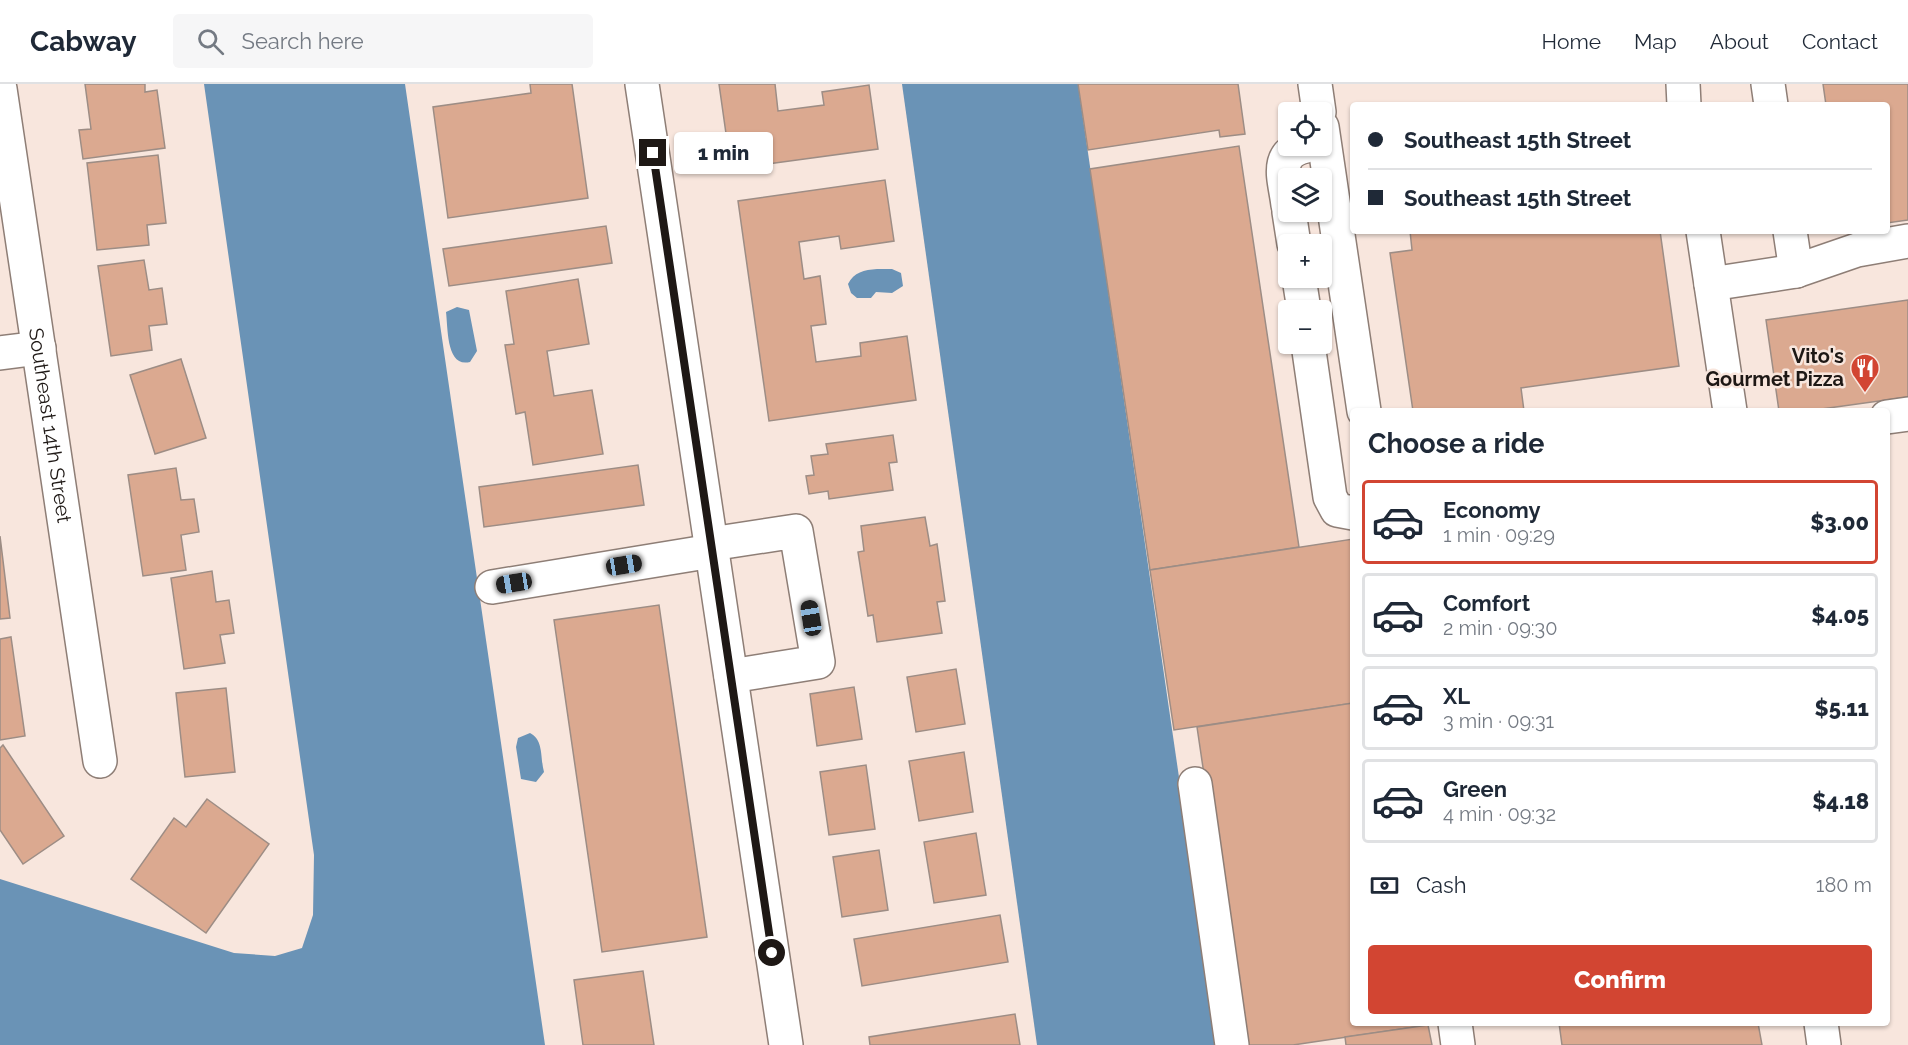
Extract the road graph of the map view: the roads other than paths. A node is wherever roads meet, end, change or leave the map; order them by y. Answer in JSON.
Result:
{"nodes":[{"id":1,"x":642,"y":84,"type":"edge"},
{"id":2,"x":1315,"y":84,"type":"edge"},
{"id":3,"x":1683,"y":84,"type":"edge"},
{"id":4,"x":1768,"y":84,"type":"edge"},
{"id":5,"x":0,"y":89,"type":"edge"},
{"id":6,"x":1318,"y":102,"type":"edge"},
{"id":7,"x":1684,"y":102,"type":"edge"},
{"id":8,"x":1771,"y":102,"type":"edge"},
{"id":9,"x":1327,"y":156,"type":"edge"},
{"id":10,"x":1703,"y":234,"type":"edge"},
{"id":11,"x":1790,"y":234,"type":"edge"},
{"id":12,"x":1908,"y":241,"type":"edge"},
{"id":13,"x":1796,"y":271,"type":"junction"},
{"id":14,"x":1711,"y":284,"type":"junction"},
{"id":15,"x":39,"y":348,"type":"junction"},
{"id":16,"x":0,"y":353,"type":"edge"},
{"id":17,"x":1309,"y":354,"type":"edge"},
{"id":18,"x":1364,"y":408,"type":"edge"},
{"id":19,"x":1730,"y":408,"type":"edge"},
{"id":20,"x":1908,"y":414,"type":"edge"},
{"id":21,"x":1890,"y":417,"type":"edge"},
{"id":22,"x":1350,"y":512,"type":"edge"},
{"id":23,"x":712,"y":547,"type":"junction"},
{"id":24,"x":492,"y":587,"type":"dead end"},
{"id":25,"x":731,"y":676,"type":"junction"},
{"id":26,"x":100,"y":761,"type":"dead end"},
{"id":27,"x":1195,"y":784,"type":"dead end"},
{"id":28,"x":1455,"y":1026,"type":"edge"},
{"id":29,"x":1821,"y":1026,"type":"edge"},
{"id":30,"x":786,"y":1045,"type":"edge"},
{"id":31,"x":1232,"y":1045,"type":"edge"},
{"id":32,"x":1458,"y":1045,"type":"edge"},
{"id":33,"x":1824,"y":1045,"type":"edge"}],
"edges":[{"from":1,"to":23,"type":"street"},
{"from":2,"to":6,"type":"street"},
{"from":3,"to":7,"type":"street"},
{"from":4,"to":8,"type":"street"},
{"from":5,"to":15,"type":"street","name":"Southeast 14th Street"},
{"from":9,"to":18,"type":"street"},
{"from":10,"to":14,"type":"street"},
{"from":11,"to":13,"type":"street"},
{"from":12,"to":13,"type":"street"},
{"from":13,"to":14,"type":"street"},
{"from":14,"to":19,"type":"street"},
{"from":15,"to":16,"type":"street"},
{"from":15,"to":26,"type":"street","name":"Southeast 14th Street"},
{"from":17,"to":22,"type":"street"},
{"from":20,"to":21,"type":"street"},
{"from":23,"to":24,"type":"street"},
{"from":23,"to":25,"type":"street"},
{"from":23,"to":25,"type":"street"},
{"from":25,"to":30,"type":"street"},
{"from":27,"to":31,"type":"street"},
{"from":28,"to":32,"type":"street"},
{"from":29,"to":33,"type":"street"}]}
